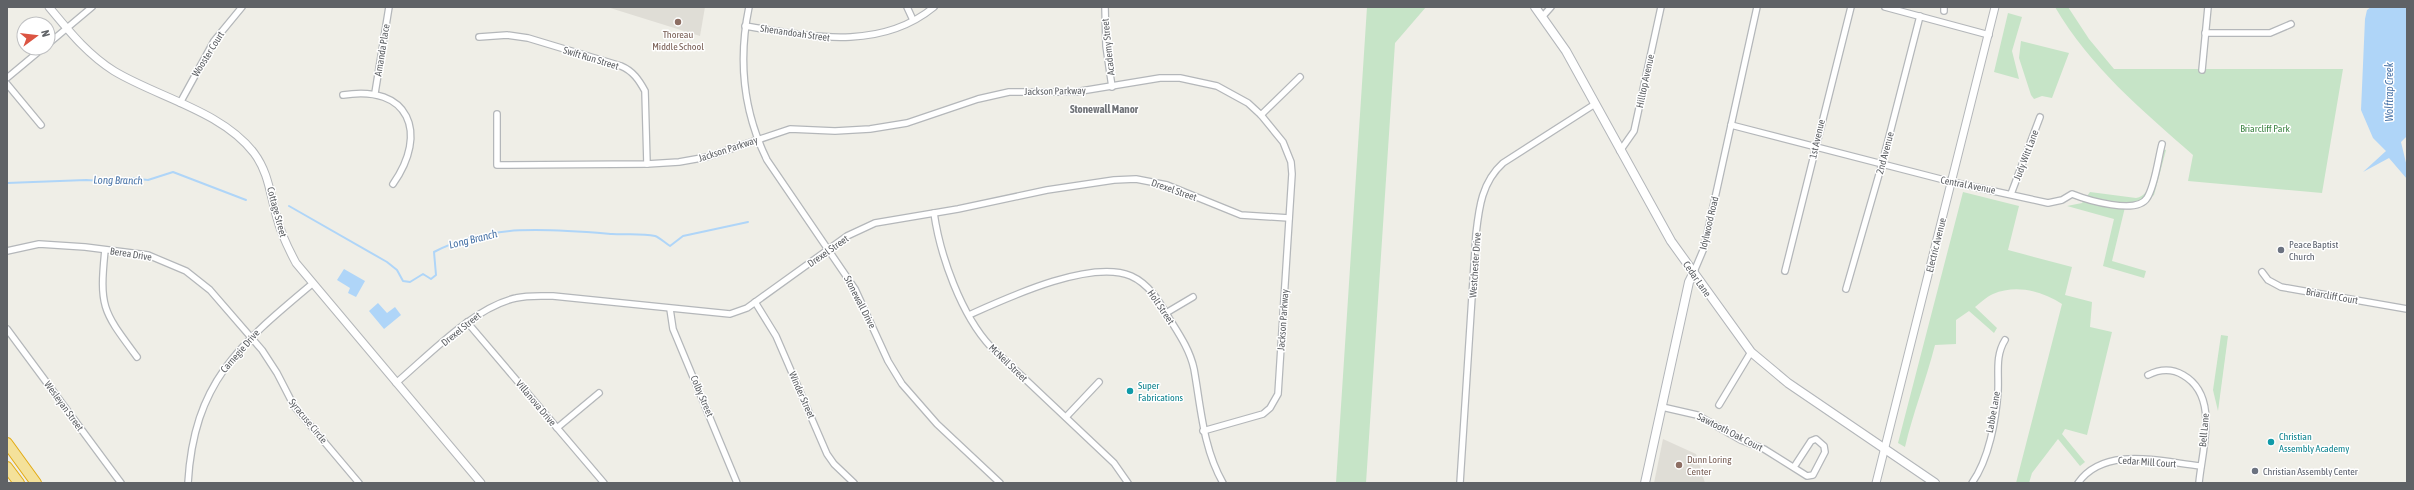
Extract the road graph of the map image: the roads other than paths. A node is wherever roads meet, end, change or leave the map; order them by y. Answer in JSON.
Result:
{"nodes":[{"id":1,"x":49,"y":7,"type":"edge"},
{"id":2,"x":92,"y":7,"type":"edge"},
{"id":3,"x":242,"y":7,"type":"edge"},
{"id":4,"x":388,"y":7,"type":"edge"},
{"id":5,"x":749,"y":7,"type":"edge"},
{"id":6,"x":907,"y":7,"type":"edge"},
{"id":7,"x":934,"y":7,"type":"edge"},
{"id":8,"x":1105,"y":7,"type":"edge"},
{"id":9,"x":1535,"y":7,"type":"edge"},
{"id":10,"x":1551,"y":7,"type":"edge"},
{"id":11,"x":1661,"y":7,"type":"edge"},
{"id":12,"x":1757,"y":7,"type":"edge"},
{"id":13,"x":1850,"y":7,"type":"edge"},
{"id":14,"x":1885,"y":7,"type":"edge"},
{"id":15,"x":1995,"y":7,"type":"edge"},
{"id":16,"x":2208,"y":7,"type":"edge"},
{"id":17,"x":1543,"y":16,"type":"junction"},
{"id":18,"x":1920,"y":16,"type":"junction"},
{"id":19,"x":913,"y":20,"type":"junction"},
{"id":20,"x":2291,"y":24,"type":"dead end"},
{"id":21,"x":745,"y":26,"type":"junction"},
{"id":22,"x":66,"y":28,"type":"junction"},
{"id":23,"x":2205,"y":33,"type":"junction"},
{"id":24,"x":1989,"y":35,"type":"junction"},
{"id":25,"x":56,"y":37,"type":"edge"},
{"id":26,"x":479,"y":37,"type":"dead end"},
{"id":27,"x":33,"y":56,"type":"edge"},
{"id":28,"x":2202,"y":70,"type":"dead end"},
{"id":29,"x":1300,"y":77,"type":"dead end"},
{"id":30,"x":7,"y":78,"type":"edge"},
{"id":31,"x":7,"y":84,"type":"edge"},
{"id":32,"x":1112,"y":87,"type":"junction"},
{"id":33,"x":375,"y":93,"type":"junction"},
{"id":34,"x":343,"y":95,"type":"dead end"},
{"id":35,"x":180,"y":103,"type":"junction"},
{"id":36,"x":1595,"y":104,"type":"junction"},
{"id":37,"x":497,"y":114,"type":"dead end"},
{"id":38,"x":1261,"y":115,"type":"junction"},
{"id":39,"x":2040,"y":117,"type":"dead end"},
{"id":40,"x":42,"y":125,"type":"dead end"},
{"id":41,"x":1731,"y":125,"type":"junction"},
{"id":42,"x":757,"y":140,"type":"junction"},
{"id":43,"x":2162,"y":144,"type":"dead end"},
{"id":44,"x":1815,"y":147,"type":"junction"},
{"id":45,"x":1620,"y":151,"type":"junction"},
{"id":46,"x":647,"y":164,"type":"junction"},
{"id":47,"x":1882,"y":164,"type":"junction"},
{"id":48,"x":1952,"y":182,"type":"junction"},
{"id":49,"x":394,"y":184,"type":"dead end"},
{"id":50,"x":2011,"y":194,"type":"junction"},
{"id":51,"x":934,"y":213,"type":"junction"},
{"id":52,"x":1290,"y":218,"type":"junction"},
{"id":53,"x":105,"y":250,"type":"junction"},
{"id":54,"x":829,"y":250,"type":"junction"},
{"id":55,"x":7,"y":251,"type":"edge"},
{"id":56,"x":1785,"y":271,"type":"dead end"},
{"id":57,"x":2262,"y":272,"type":"dead end"},
{"id":58,"x":1693,"y":274,"type":"junction"},
{"id":59,"x":312,"y":284,"type":"junction"},
{"id":60,"x":1846,"y":289,"type":"dead end"},
{"id":61,"x":1193,"y":297,"type":"dead end"},
{"id":62,"x":755,"y":302,"type":"junction"},
{"id":63,"x":670,"y":309,"type":"junction"},
{"id":64,"x":2407,"y":309,"type":"edge"},
{"id":65,"x":1166,"y":313,"type":"junction"},
{"id":66,"x":969,"y":315,"type":"junction"},
{"id":67,"x":468,"y":322,"type":"junction"},
{"id":68,"x":7,"y":329,"type":"edge"},
{"id":69,"x":250,"y":336,"type":"junction"},
{"id":70,"x":2005,"y":340,"type":"dead end"},
{"id":71,"x":1751,"y":352,"type":"junction"},
{"id":72,"x":137,"y":357,"type":"dead end"},
{"id":73,"x":2148,"y":374,"type":"dead end"},
{"id":74,"x":1099,"y":382,"type":"dead end"},
{"id":75,"x":396,"y":383,"type":"junction"},
{"id":76,"x":599,"y":393,"type":"dead end"},
{"id":77,"x":1719,"y":405,"type":"dead end"},
{"id":78,"x":1662,"y":407,"type":"junction"},
{"id":79,"x":1066,"y":417,"type":"junction"},
{"id":80,"x":557,"y":428,"type":"junction"},
{"id":81,"x":1204,"y":431,"type":"junction"},
{"id":82,"x":7,"y":443,"type":"edge"},
{"id":83,"x":1885,"y":448,"type":"junction"},
{"id":84,"x":2201,"y":466,"type":"junction"},
{"id":85,"x":7,"y":467,"type":"edge"},
{"id":86,"x":1794,"y":467,"type":"junction"},
{"id":87,"x":19,"y":483,"type":"edge"},
{"id":88,"x":36,"y":483,"type":"edge"},
{"id":89,"x":121,"y":483,"type":"edge"},
{"id":90,"x":188,"y":483,"type":"edge"},
{"id":91,"x":359,"y":483,"type":"edge"},
{"id":92,"x":481,"y":483,"type":"edge"},
{"id":93,"x":604,"y":483,"type":"edge"},
{"id":94,"x":737,"y":483,"type":"edge"},
{"id":95,"x":854,"y":483,"type":"edge"},
{"id":96,"x":1000,"y":483,"type":"edge"},
{"id":97,"x":1128,"y":483,"type":"edge"},
{"id":98,"x":1223,"y":483,"type":"edge"},
{"id":99,"x":1460,"y":483,"type":"edge"},
{"id":100,"x":1644,"y":483,"type":"edge"},
{"id":101,"x":1876,"y":483,"type":"edge"},
{"id":102,"x":1935,"y":483,"type":"edge"},
{"id":103,"x":1972,"y":483,"type":"edge"},
{"id":104,"x":2078,"y":483,"type":"edge"},
{"id":105,"x":2199,"y":483,"type":"edge"}],
"edges":[{"from":1,"to":22,"type":"street","name":"Cottage Street"},
{"from":2,"to":22,"type":"street"},
{"from":3,"to":35,"type":"street","name":"Wooster Court"},
{"from":4,"to":33,"type":"street","name":"Amanda Place"},
{"from":5,"to":21,"type":"street","name":"Stonewall Drive"},
{"from":6,"to":19,"type":"street"},
{"from":7,"to":19,"type":"street","name":"Shenandoah Street"},
{"from":8,"to":32,"type":"street","name":"Academy Street"},
{"from":9,"to":17,"type":"main road","name":"Cedar Lane"},
{"from":10,"to":17,"type":"street"},
{"from":11,"to":45,"type":"street","name":"Hilltop Avenue"},
{"from":12,"to":41,"type":"street","name":"Idylwood Road"},
{"from":13,"to":44,"type":"street","name":"1st Avenue"},
{"from":14,"to":18,"type":"street"},
{"from":15,"to":24,"type":"street","name":"Electric Avenue"},
{"from":16,"to":23,"type":"street"},
{"from":17,"to":36,"type":"main road","name":"Cedar Lane"},
{"from":18,"to":24,"type":"street"},
{"from":18,"to":47,"type":"street","name":"2nd Avenue"},
{"from":19,"to":21,"type":"street","name":"Shenandoah Street"},
{"from":20,"to":23,"type":"street"},
{"from":21,"to":42,"type":"street","name":"Stonewall Drive"},
{"from":22,"to":25,"type":"street"},
{"from":22,"to":35,"type":"street","name":"Cottage Street"},
{"from":23,"to":28,"type":"street"},
{"from":24,"to":48,"type":"street","name":"Electric Avenue"},
{"from":26,"to":46,"type":"street","name":"Swift Run Street"},
{"from":27,"to":30,"type":"street"},
{"from":29,"to":38,"type":"street"},
{"from":31,"to":40,"type":"street"},
{"from":32,"to":38,"type":"street","name":"Jackson Parkway"},
{"from":32,"to":42,"type":"street","name":"Jackson Parkway"},
{"from":33,"to":34,"type":"street"},
{"from":33,"to":49,"type":"street"},
{"from":35,"to":59,"type":"street","name":"Cottage Street"},
{"from":36,"to":45,"type":"main road","name":"Cedar Lane"},
{"from":36,"to":99,"type":"street","name":"Westchester Drive"},
{"from":37,"to":46,"type":"street","name":"Jackson Parkway"},
{"from":38,"to":52,"type":"street","name":"Jackson Parkway"},
{"from":39,"to":50,"type":"street","name":"Judy Witt Lane"},
{"from":41,"to":44,"type":"street","name":"Central Avenue"},
{"from":41,"to":58,"type":"street","name":"Idylwood Road"},
{"from":42,"to":46,"type":"street","name":"Jackson Parkway"},
{"from":42,"to":54,"type":"street","name":"Stonewall Drive"},
{"from":43,"to":50,"type":"street","name":"Central Avenue"},
{"from":44,"to":47,"type":"street","name":"Central Avenue"},
{"from":44,"to":56,"type":"street","name":"1st Avenue"},
{"from":45,"to":58,"type":"main road","name":"Cedar Lane"},
{"from":47,"to":48,"type":"street","name":"Central Avenue"},
{"from":47,"to":60,"type":"street","name":"2nd Avenue"},
{"from":48,"to":50,"type":"street","name":"Central Avenue"},
{"from":48,"to":83,"type":"street","name":"Electric Avenue"},
{"from":51,"to":52,"type":"street","name":"Drexel Street"},
{"from":51,"to":54,"type":"street","name":"Drexel Street"},
{"from":51,"to":66,"type":"street","name":"McNeil Street"},
{"from":52,"to":81,"type":"street","name":"Jackson Parkway"},
{"from":53,"to":55,"type":"street","name":"Berea Drive"},
{"from":53,"to":69,"type":"street","name":"Berea Drive"},
{"from":53,"to":72,"type":"street"},
{"from":54,"to":62,"type":"street","name":"Drexel Street"},
{"from":54,"to":96,"type":"street","name":"Stonewall Drive"},
{"from":57,"to":64,"type":"street","name":"Briarcliff Court"},
{"from":58,"to":71,"type":"main road","name":"Cedar Lane"},
{"from":58,"to":78,"type":"main road","name":"Idylwood Road"},
{"from":59,"to":69,"type":"street","name":"Carnegie Drive"},
{"from":59,"to":75,"type":"street","name":"Cottage Street"},
{"from":61,"to":65,"type":"street"},
{"from":62,"to":63,"type":"street","name":"Drexel Street"},
{"from":62,"to":95,"type":"street","name":"Winder Street"},
{"from":63,"to":67,"type":"street","name":"Drexel Street"},
{"from":63,"to":94,"type":"street","name":"Colby Street"},
{"from":65,"to":66,"type":"street","name":"Holt Street"},
{"from":65,"to":81,"type":"street","name":"Holt Street"},
{"from":66,"to":79,"type":"street","name":"McNeil Street"},
{"from":67,"to":75,"type":"street","name":"Drexel Street"},
{"from":67,"to":80,"type":"street","name":"Villanova Drive"},
{"from":68,"to":89,"type":"street","name":"Wesleyan Street"},
{"from":69,"to":90,"type":"street","name":"Carnegie Drive"},
{"from":69,"to":91,"type":"street","name":"Syracuse Circle"},
{"from":70,"to":103,"type":"street","name":"Labbe Lane"},
{"from":71,"to":77,"type":"street"},
{"from":71,"to":83,"type":"main road","name":"Cedar Lane"},
{"from":73,"to":84,"type":"street","name":"Bell Lane"},
{"from":74,"to":79,"type":"street"},
{"from":75,"to":92,"type":"street","name":"Cottage Street"},
{"from":76,"to":80,"type":"street"},
{"from":78,"to":86,"type":"street","name":"Sawtooth Oak Court"},
{"from":78,"to":100,"type":"main road","name":"Idylwood Road"},
{"from":79,"to":97,"type":"street","name":"McNeil Street"},
{"from":80,"to":93,"type":"street","name":"Villanova Drive"},
{"from":81,"to":98,"type":"street","name":"Holt Street"},
{"from":82,"to":88,"type":"highway"},
{"from":83,"to":101,"type":"street","name":"Electric Avenue"},
{"from":83,"to":102,"type":"main road","name":"Cedar Lane"},
{"from":84,"to":104,"type":"street","name":"Cedar Mill Court"},
{"from":84,"to":105,"type":"street","name":"Bell Lane"},
{"from":85,"to":87,"type":"highway"},
{"from":86,"to":86,"type":"street","name":"Sawtooth Oak Court"}]}
